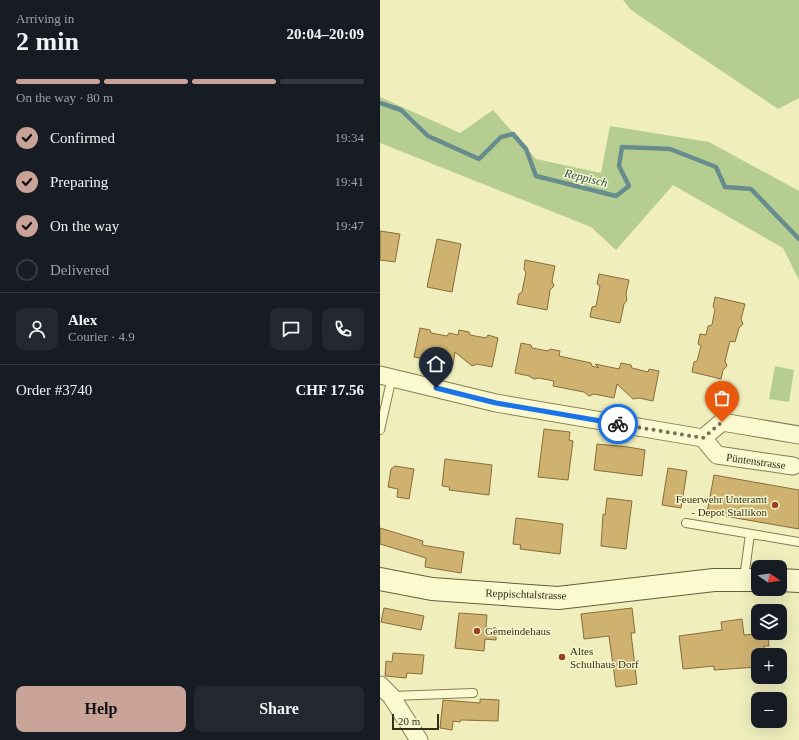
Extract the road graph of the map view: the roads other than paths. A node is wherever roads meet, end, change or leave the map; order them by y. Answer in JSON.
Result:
{"nodes":[{"id":1,"x":386,"y":376,"type":"edge"},
{"id":2,"x":380,"y":430,"type":"edge"},
{"id":3,"x":799,"y":435,"type":"edge"},
{"id":4,"x":703,"y":438,"type":"junction"},
{"id":5,"x":792,"y":466,"type":"dead end"},
{"id":6,"x":686,"y":523,"type":"dead end"},
{"id":7,"x":750,"y":534,"type":"junction"},
{"id":8,"x":799,"y":542,"type":"edge"},
{"id":9,"x":380,"y":579,"type":"edge"},
{"id":10,"x":751,"y":580,"type":"edge"},
{"id":11,"x":787,"y":580,"type":"edge"},
{"id":12,"x":799,"y":581,"type":"edge"},
{"id":13,"x":385,"y":691,"type":"edge"},
{"id":14,"x":473,"y":693,"type":"dead end"},
{"id":15,"x":419,"y":740,"type":"edge"}],
"edges":[{"from":1,"to":2,"type":"lane"},
{"from":1,"to":4,"type":"street"},
{"from":3,"to":4,"type":"street"},
{"from":4,"to":5,"type":"street","name":"Püntenstrasse"},
{"from":6,"to":7,"type":"lane"},
{"from":7,"to":8,"type":"lane"},
{"from":7,"to":10,"type":"lane","name":"Reppischtalstrasse"},
{"from":9,"to":10,"type":"main road","name":"Reppischtalstrasse"},
{"from":11,"to":12,"type":"main road"},
{"from":13,"to":14,"type":"lane"},
{"from":13,"to":15,"type":"street"}]}
